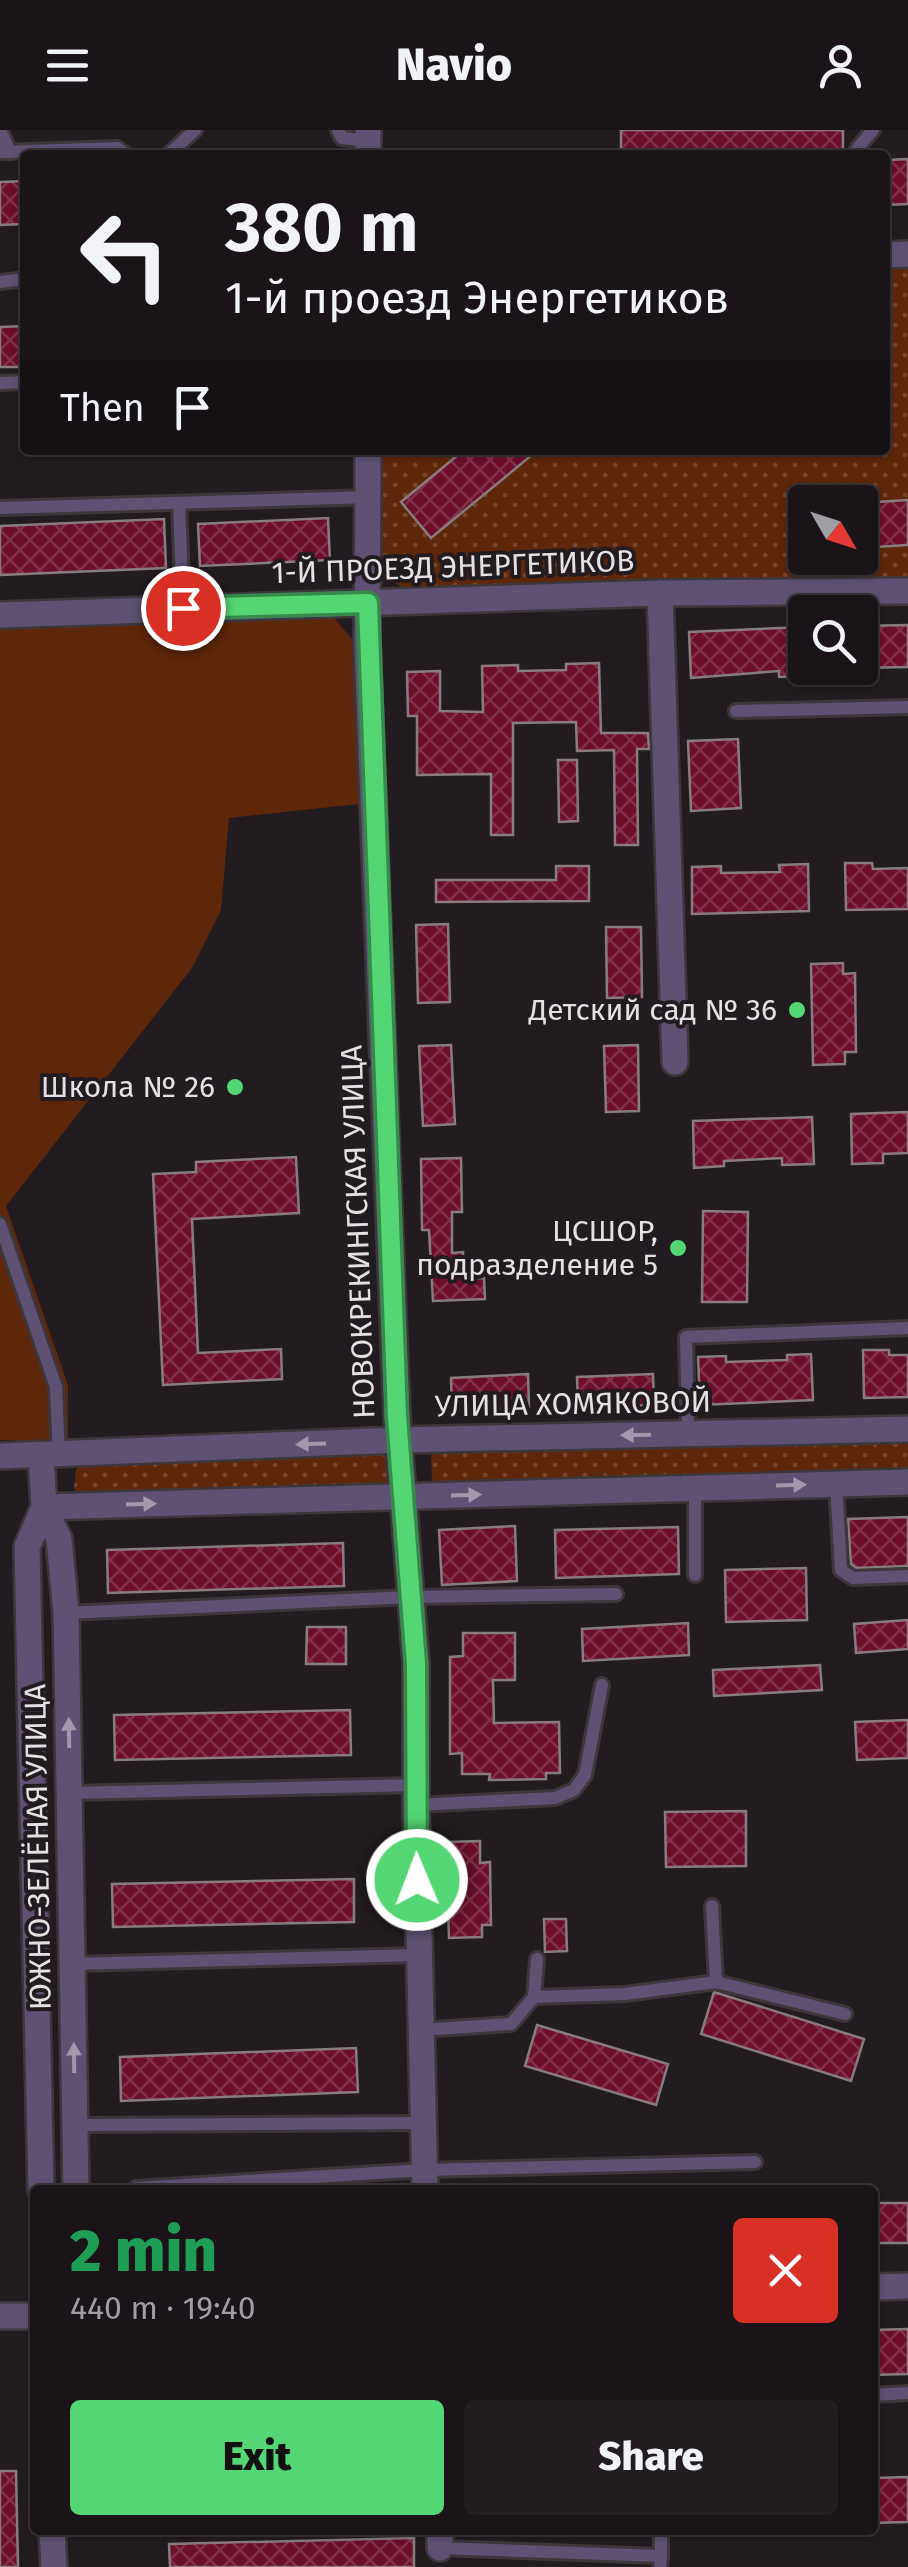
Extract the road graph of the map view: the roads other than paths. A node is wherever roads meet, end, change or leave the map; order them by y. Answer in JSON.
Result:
{"nodes":[{"id":1,"x":0,"y":130,"type":"edge"},
{"id":2,"x":195,"y":130,"type":"edge"},
{"id":3,"x":338,"y":130,"type":"edge"},
{"id":4,"x":368,"y":142,"type":"edge"},
{"id":5,"x":61,"y":150,"type":"edge"},
{"id":6,"x":120,"y":150,"type":"edge"},
{"id":7,"x":173,"y":150,"type":"edge"},
{"id":8,"x":5,"y":152,"type":"edge"},
{"id":9,"x":368,"y":455,"type":"edge"},
{"id":10,"x":370,"y":497,"type":"junction"},
{"id":11,"x":179,"y":504,"type":"junction"},
{"id":12,"x":0,"y":508,"type":"edge"},
{"id":13,"x":908,"y":591,"type":"edge"},
{"id":14,"x":660,"y":592,"type":"junction"},
{"id":15,"x":368,"y":603,"type":"junction"},
{"id":16,"x":183,"y":608,"type":"junction"},
{"id":17,"x":0,"y":614,"type":"edge"},
{"id":18,"x":908,"y":707,"type":"edge"},
{"id":19,"x":736,"y":711,"type":"dead end"},
{"id":20,"x":675,"y":1062,"type":"dead end"},
{"id":21,"x":0,"y":1224,"type":"edge"},
{"id":22,"x":908,"y":1328,"type":"edge"},
{"id":23,"x":908,"y":1429,"type":"edge"},
{"id":24,"x":688,"y":1434,"type":"junction"},
{"id":25,"x":399,"y":1440,"type":"junction"},
{"id":26,"x":50,"y":1455,"type":"junction"},
{"id":27,"x":0,"y":1456,"type":"edge"},
{"id":28,"x":908,"y":1482,"type":"edge"},
{"id":29,"x":836,"y":1484,"type":"junction"},
{"id":30,"x":694,"y":1488,"type":"junction"},
{"id":31,"x":403,"y":1497,"type":"junction"},
{"id":32,"x":44,"y":1507,"type":"junction"},
{"id":33,"x":695,"y":1575,"type":"dead end"},
{"id":34,"x":908,"y":1576,"type":"edge"},
{"id":35,"x":616,"y":1594,"type":"dead end"},
{"id":36,"x":409,"y":1597,"type":"junction"},
{"id":37,"x":66,"y":1613,"type":"junction"},
{"id":38,"x":602,"y":1685,"type":"dead end"},
{"id":39,"x":70,"y":1793,"type":"junction"},
{"id":40,"x":416,"y":1795,"type":"junction"},
{"id":41,"x":712,"y":1906,"type":"dead end"},
{"id":42,"x":419,"y":1955,"type":"junction"},
{"id":43,"x":536,"y":1959,"type":"dead end"},
{"id":44,"x":72,"y":1964,"type":"junction"},
{"id":45,"x":716,"y":1982,"type":"junction"},
{"id":46,"x":534,"y":1996,"type":"junction"},
{"id":47,"x":844,"y":2014,"type":"dead end"},
{"id":48,"x":420,"y":2030,"type":"junction"},
{"id":49,"x":422,"y":2123,"type":"junction"},
{"id":50,"x":75,"y":2124,"type":"junction"},
{"id":51,"x":755,"y":2162,"type":"dead end"},
{"id":52,"x":425,"y":2180,"type":"edge"},
{"id":53,"x":41,"y":2185,"type":"edge"},
{"id":54,"x":76,"y":2185,"type":"edge"},
{"id":55,"x":244,"y":2185,"type":"edge"},
{"id":56,"x":908,"y":2286,"type":"edge"},
{"id":57,"x":878,"y":2287,"type":"edge"},
{"id":58,"x":0,"y":2316,"type":"edge"},
{"id":59,"x":30,"y":2316,"type":"edge"},
{"id":60,"x":908,"y":2393,"type":"edge"},
{"id":61,"x":878,"y":2394,"type":"edge"},
{"id":62,"x":52,"y":2535,"type":"edge"},
{"id":63,"x":661,"y":2535,"type":"edge"},
{"id":64,"x":440,"y":2539,"type":"edge"},
{"id":65,"x":660,"y":2562,"type":"edge"},
{"id":66,"x":54,"y":2567,"type":"edge"}],
"edges":[{"from":1,"to":8,"type":"lane"},
{"from":2,"to":7,"type":"lane"},
{"from":3,"to":4,"type":"lane"},
{"from":5,"to":6,"type":"lane"},
{"from":9,"to":10,"type":"street","name":"НОВОКРЕКИНГСКАЯ УЛИЦА"},
{"from":10,"to":11,"type":"lane"},
{"from":10,"to":15,"type":"street","name":"НОВОКРЕКИНГСКАЯ УЛИЦА"},
{"from":11,"to":12,"type":"lane"},
{"from":11,"to":16,"type":"lane"},
{"from":13,"to":14,"type":"street","name":"1-Й ПРОЕЗД ЭНЕРГЕТИКОВ"},
{"from":14,"to":15,"type":"street","name":"1-Й ПРОЕЗД ЭНЕРГЕТИКОВ"},
{"from":14,"to":20,"type":"street"},
{"from":15,"to":16,"type":"street","name":"1-Й ПРОЕЗД ЭНЕРГЕТИКОВ"},
{"from":15,"to":25,"type":"street","name":"НОВОКРЕКИНГСКАЯ УЛИЦА"},
{"from":16,"to":17,"type":"street","name":"1-Й ПРОЕЗД ЭНЕРГЕТИКОВ"},
{"from":18,"to":19,"type":"lane"},
{"from":21,"to":26,"type":"lane"},
{"from":22,"to":24,"type":"lane"},
{"from":23,"to":24,"type":"street","name":"УЛИЦА ХОМЯКОВОЙ"},
{"from":24,"to":25,"type":"street","name":"УЛИЦА ХОМЯКОВОЙ","one_way":true},
{"from":25,"to":26,"type":"street","name":"УЛИЦА ХОМЯКОВОЙ","one_way":true},
{"from":25,"to":31,"type":"street","name":"НОВОКРЕКИНГСКАЯ УЛИЦА"},
{"from":26,"to":27,"type":"street","name":"УЛИЦА ХОМЯКОВОЙ"},
{"from":26,"to":32,"type":"street","name":"ЮЖНО-ЗЕЛЁНАЯ УЛИЦА"},
{"from":28,"to":29,"type":"street"},
{"from":30,"to":29,"type":"street","one_way":true},
{"from":29,"to":34,"type":"lane"},
{"from":31,"to":30,"type":"street","one_way":true},
{"from":30,"to":33,"type":"lane"},
{"from":32,"to":31,"type":"street","one_way":true},
{"from":31,"to":36,"type":"street","name":"НОВОКРЕКИНГСКАЯ УЛИЦА"},
{"from":32,"to":37,"type":"street","name":"ЮЖНО-ЗЕЛЁНАЯ УЛИЦА"},
{"from":32,"to":53,"type":"street","name":"ЮЖНО-ЗЕЛЁНАЯ УЛИЦА"},
{"from":35,"to":36,"type":"lane"},
{"from":36,"to":37,"type":"lane"},
{"from":36,"to":40,"type":"street","name":"НОВОКРЕКИНГСКАЯ УЛИЦА"},
{"from":39,"to":37,"type":"street","name":"ЮЖНО-ЗЕЛЁНАЯ УЛИЦА","one_way":true},
{"from":38,"to":40,"type":"lane"},
{"from":39,"to":40,"type":"lane"},
{"from":39,"to":44,"type":"street","name":"ЮЖНО-ЗЕЛЁНАЯ УЛИЦА"},
{"from":40,"to":42,"type":"street","name":"НОВОКРЕКИНГСКАЯ УЛИЦА"},
{"from":41,"to":45,"type":"lane"},
{"from":42,"to":44,"type":"lane"},
{"from":42,"to":48,"type":"street","name":"НОВОКРЕКИНГСКАЯ УЛИЦА"},
{"from":43,"to":46,"type":"lane"},
{"from":50,"to":44,"type":"street","name":"ЮЖНО-ЗЕЛЁНАЯ УЛИЦА","one_way":true},
{"from":45,"to":46,"type":"lane"},
{"from":45,"to":47,"type":"lane"},
{"from":46,"to":48,"type":"lane"},
{"from":48,"to":49,"type":"street","name":"НОВОКРЕКИНГСКАЯ УЛИЦА"},
{"from":49,"to":50,"type":"lane"},
{"from":49,"to":52,"type":"street","name":"НОВОКРЕКИНГСКАЯ УЛИЦА"},
{"from":50,"to":54,"type":"street","name":"ЮЖНО-ЗЕЛЁНАЯ УЛИЦА"},
{"from":51,"to":52,"type":"lane"},
{"from":52,"to":55,"type":"lane"},
{"from":56,"to":57,"type":"street"},
{"from":58,"to":59,"type":"street"},
{"from":60,"to":61,"type":"lane"},
{"from":62,"to":66,"type":"street"},
{"from":63,"to":65,"type":"lane"},
{"from":64,"to":65,"type":"lane"}]}
